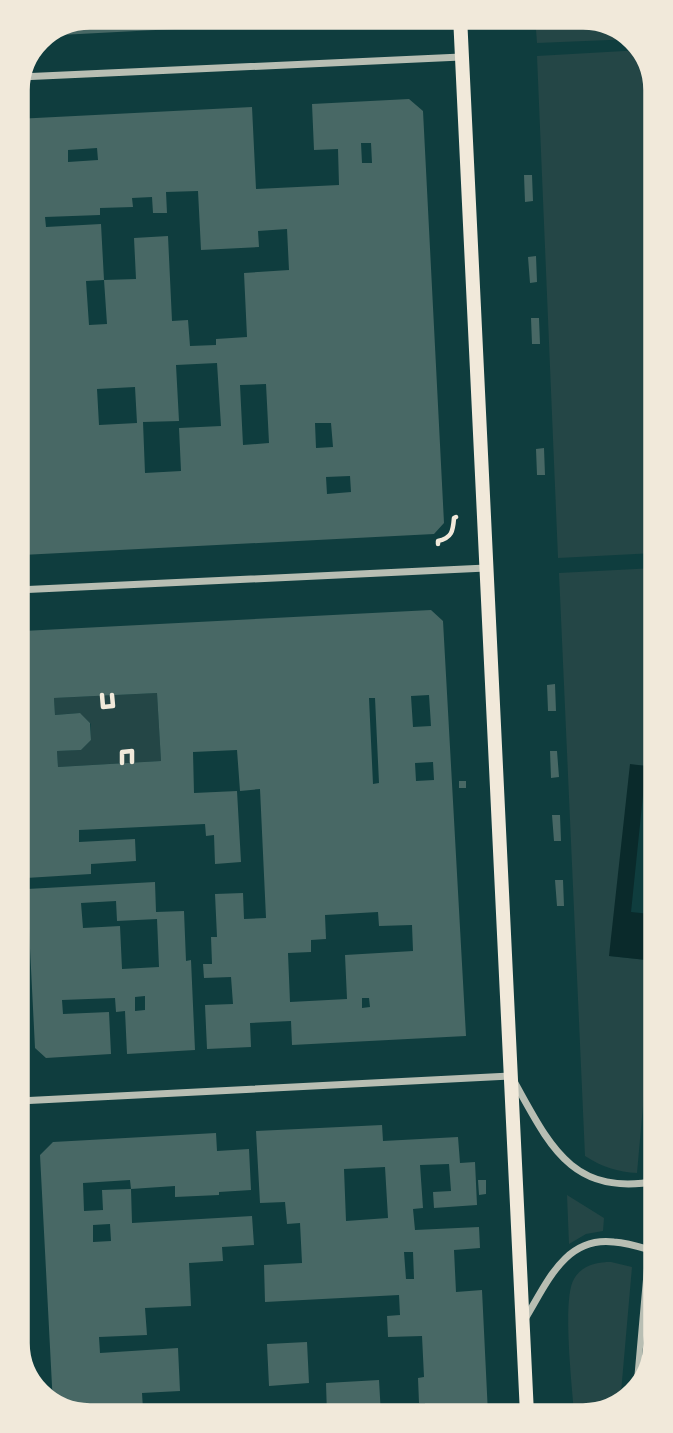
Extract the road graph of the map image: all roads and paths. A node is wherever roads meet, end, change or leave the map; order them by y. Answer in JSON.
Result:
{"nodes":[{"id":1,"x":460,"y":28,"type":"edge"},
{"id":2,"x":461,"y":57,"type":"junction"},
{"id":3,"x":30,"y":77,"type":"edge"},
{"id":4,"x":456,"y":517,"type":"dead end"},
{"id":5,"x":438,"y":544,"type":"dead end"},
{"id":6,"x":486,"y":568,"type":"junction"},
{"id":7,"x":28,"y":590,"type":"edge"},
{"id":8,"x":102,"y":695,"type":"dead end"},
{"id":9,"x":112,"y":695,"type":"dead end"},
{"id":10,"x":132,"y":762,"type":"dead end"},
{"id":11,"x":122,"y":763,"type":"dead end"},
{"id":12,"x":511,"y":1076,"type":"junction"},
{"id":13,"x":28,"y":1101,"type":"edge"},
{"id":14,"x":645,"y":1184,"type":"edge"},
{"id":15,"x":645,"y":1249,"type":"edge"},
{"id":16,"x":645,"y":1292,"type":"edge"},
{"id":17,"x":523,"y":1322,"type":"junction"},
{"id":18,"x":638,"y":1373,"type":"edge"},
{"id":19,"x":527,"y":1405,"type":"edge"}],
"edges":[{"from":1,"to":2,"type":"main road"},
{"from":2,"to":3,"type":"street"},
{"from":2,"to":6,"type":"main road"},
{"from":4,"to":5,"type":"path"},
{"from":6,"to":7,"type":"street"},
{"from":6,"to":12,"type":"main road"},
{"from":8,"to":9,"type":"path"},
{"from":10,"to":11,"type":"path"},
{"from":12,"to":13,"type":"street"},
{"from":12,"to":14,"type":"street"},
{"from":12,"to":17,"type":"main road"},
{"from":15,"to":17,"type":"street"},
{"from":16,"to":18,"type":"street"},
{"from":17,"to":19,"type":"main road"}]}
